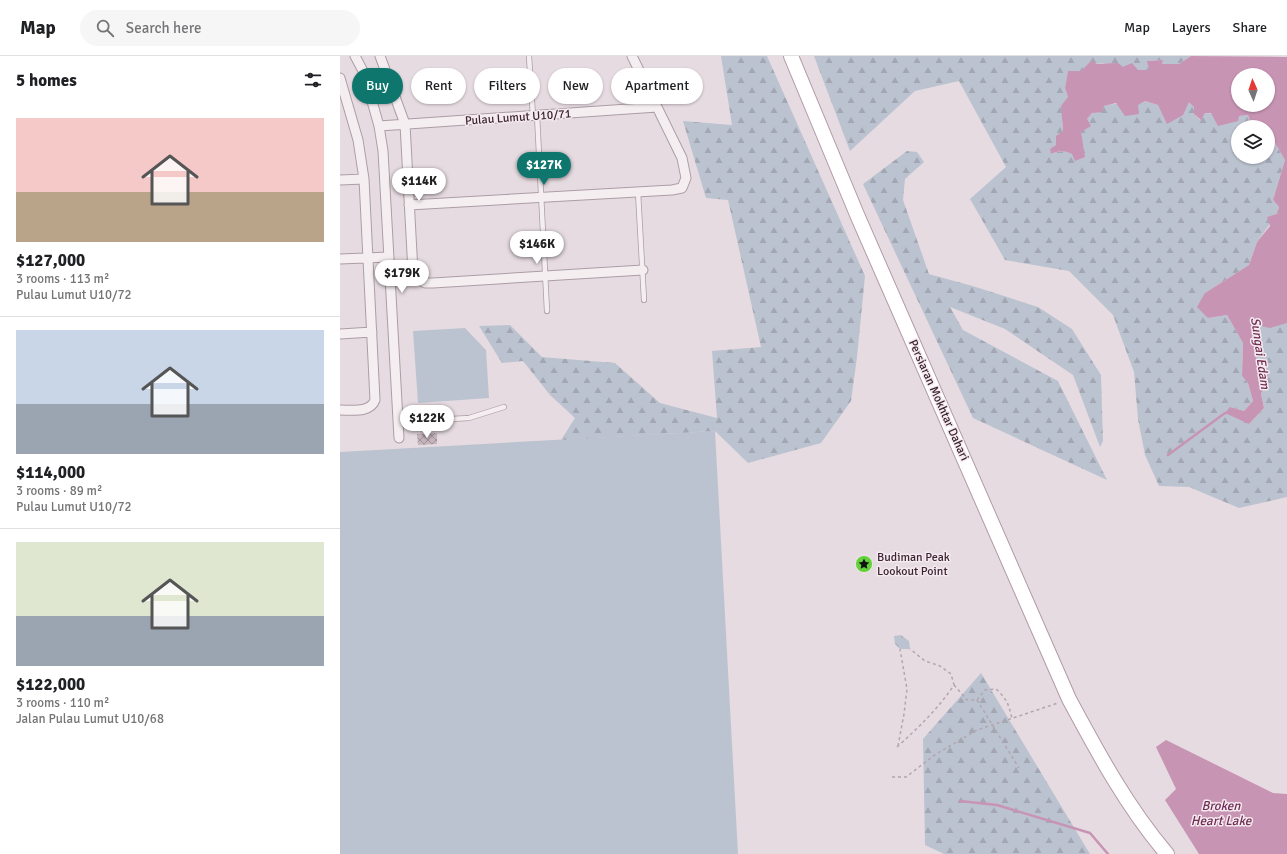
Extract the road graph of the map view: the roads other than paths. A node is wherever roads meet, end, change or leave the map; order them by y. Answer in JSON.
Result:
{"nodes":[{"id":1,"x":355,"y":56,"type":"edge"},
{"id":2,"x":380,"y":56,"type":"edge"},
{"id":3,"x":529,"y":56,"type":"edge"},
{"id":4,"x":632,"y":56,"type":"edge"},
{"id":5,"x":791,"y":56,"type":"edge"},
{"id":6,"x":340,"y":78,"type":"edge"},
{"id":7,"x":343,"y":103,"type":"edge"},
{"id":8,"x":657,"y":107,"type":"junction"},
{"id":9,"x":535,"y":116,"type":"junction"},
{"id":10,"x":405,"y":124,"type":"junction"},
{"id":11,"x":380,"y":126,"type":"junction"},
{"id":12,"x":364,"y":179,"type":"junction"},
{"id":13,"x":340,"y":180,"type":"edge"},
{"id":14,"x":638,"y":192,"type":"junction"},
{"id":15,"x":541,"y":197,"type":"junction"},
{"id":16,"x":409,"y":205,"type":"junction"},
{"id":17,"x":389,"y":257,"type":"junction"},
{"id":18,"x":369,"y":258,"type":"junction"},
{"id":19,"x":340,"y":259,"type":"edge"},
{"id":20,"x":643,"y":270,"type":"junction"},
{"id":21,"x":545,"y":275,"type":"junction"},
{"id":22,"x":644,"y":300,"type":"dead end"},
{"id":23,"x":547,"y":311,"type":"dead end"},
{"id":24,"x":372,"y":332,"type":"junction"},
{"id":25,"x":340,"y":334,"type":"edge"},
{"id":26,"x":504,"y":407,"type":"dead end"},
{"id":27,"x":340,"y":410,"type":"edge"},
{"id":28,"x":398,"y":422,"type":"junction"},
{"id":29,"x":399,"y":438,"type":"dead end"},
{"id":30,"x":1092,"y":742,"type":"junction"},
{"id":31,"x":1157,"y":854,"type":"edge"},
{"id":32,"x":1167,"y":854,"type":"edge"}],
"edges":[{"from":1,"to":11,"type":"street"},
{"from":2,"to":10,"type":"street"},
{"from":3,"to":9,"type":"lane"},
{"from":4,"to":8,"type":"street"},
{"from":5,"to":30,"type":"main road","name":"Persiaran Mokhtar Dahari"},
{"from":6,"to":7,"type":"street"},
{"from":7,"to":12,"type":"street"},
{"from":8,"to":9,"type":"street","name":"Pulau Lumut U10/71"},
{"from":8,"to":14,"type":"street"},
{"from":9,"to":10,"type":"street","name":"Pulau Lumut U10/71"},
{"from":9,"to":15,"type":"lane"},
{"from":10,"to":11,"type":"street","name":"Pulau Lumut U10/71"},
{"from":10,"to":16,"type":"street"},
{"from":11,"to":17,"type":"street"},
{"from":12,"to":13,"type":"street"},
{"from":12,"to":18,"type":"street"},
{"from":14,"to":15,"type":"street"},
{"from":14,"to":20,"type":"lane"},
{"from":15,"to":16,"type":"street"},
{"from":15,"to":21,"type":"lane"},
{"from":16,"to":21,"type":"street"},
{"from":17,"to":18,"type":"street"},
{"from":17,"to":28,"type":"street"},
{"from":18,"to":19,"type":"street"},
{"from":18,"to":24,"type":"street"},
{"from":20,"to":21,"type":"street"},
{"from":20,"to":22,"type":"lane"},
{"from":21,"to":23,"type":"lane"},
{"from":24,"to":25,"type":"street"},
{"from":24,"to":27,"type":"street"},
{"from":26,"to":28,"type":"lane"},
{"from":28,"to":29,"type":"street"},
{"from":30,"to":31,"type":"main road","name":"Persiaran Mokhtar Dahari"},
{"from":30,"to":32,"type":"main road","name":"Persiaran Mokhtar Dahari"}]}
